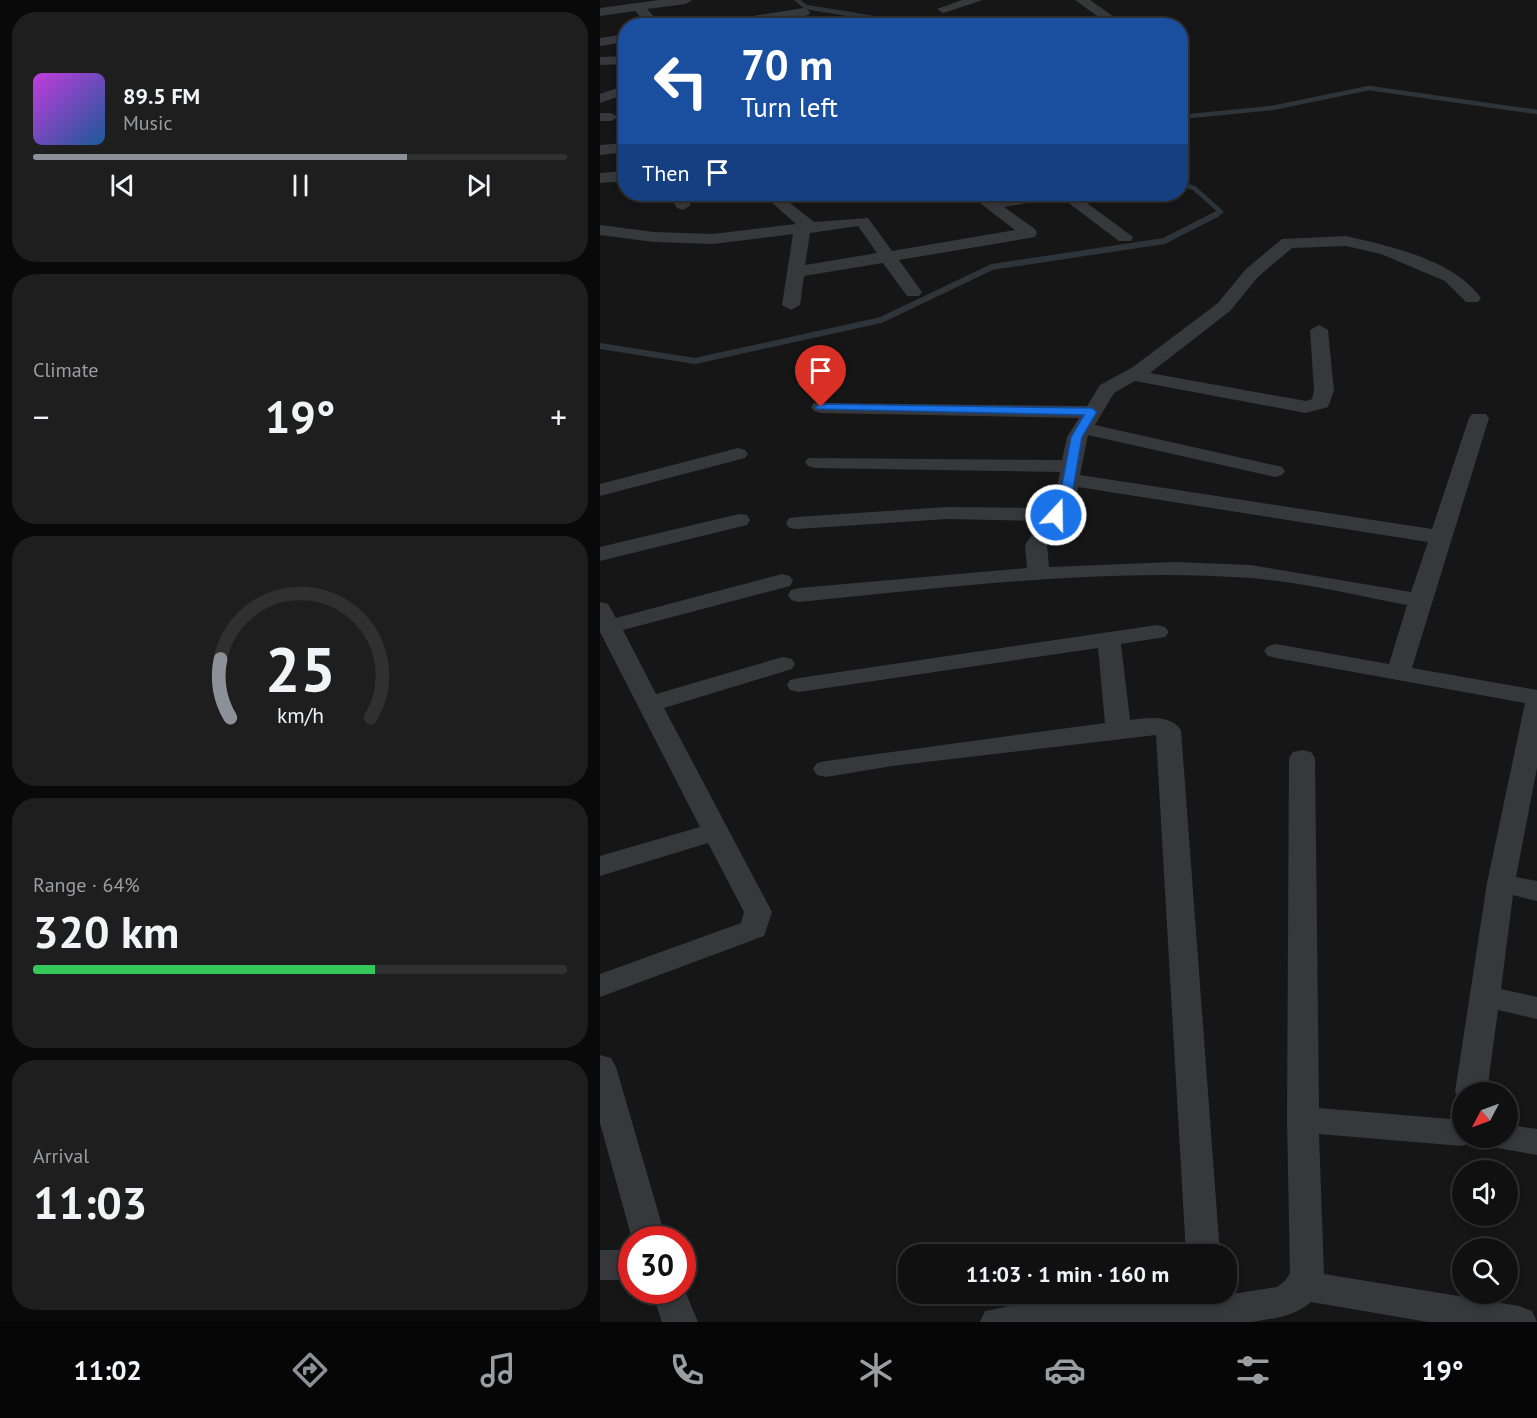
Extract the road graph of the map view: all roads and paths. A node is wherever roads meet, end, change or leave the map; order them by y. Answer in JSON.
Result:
{"nodes":[{"id":1,"x":686,"y":0,"type":"edge"},
{"id":2,"x":977,"y":0,"type":"edge"},
{"id":3,"x":1081,"y":0,"type":"edge"},
{"id":4,"x":658,"y":2,"type":"edge"},
{"id":5,"x":637,"y":6,"type":"junction"},
{"id":6,"x":943,"y":9,"type":"dead end"},
{"id":7,"x":600,"y":12,"type":"edge"},
{"id":8,"x":804,"y":12,"type":"dead end"},
{"id":9,"x":649,"y":18,"type":"edge"},
{"id":10,"x":767,"y":18,"type":"edge"},
{"id":11,"x":1108,"y":18,"type":"edge"},
{"id":12,"x":618,"y":39,"type":"edge"},
{"id":13,"x":600,"y":42,"type":"edge"},
{"id":14,"x":618,"y":60,"type":"edge"},
{"id":15,"x":600,"y":61,"type":"edge"},
{"id":16,"x":618,"y":87,"type":"edge"},
{"id":17,"x":600,"y":88,"type":"edge"},
{"id":18,"x":618,"y":91,"type":"edge"},
{"id":19,"x":600,"y":99,"type":"edge"},
{"id":20,"x":618,"y":148,"type":"edge"},
{"id":21,"x":600,"y":150,"type":"edge"},
{"id":22,"x":618,"y":177,"type":"edge"},
{"id":23,"x":600,"y":178,"type":"edge"},
{"id":24,"x":777,"y":201,"type":"edge"},
{"id":25,"x":986,"y":201,"type":"edge"},
{"id":26,"x":1009,"y":201,"type":"edge"},
{"id":27,"x":1075,"y":201,"type":"edge"},
{"id":28,"x":991,"y":204,"type":"junction"},
{"id":29,"x":807,"y":229,"type":"junction"},
{"id":30,"x":600,"y":230,"type":"edge"},
{"id":31,"x":1125,"y":237,"type":"dead end"},
{"id":32,"x":887,"y":256,"type":"junction"},
{"id":33,"x":796,"y":272,"type":"junction"},
{"id":34,"x":914,"y":292,"type":"dead end"},
{"id":35,"x":1472,"y":298,"type":"dead end"},
{"id":36,"x":790,"y":305,"type":"dead end"},
{"id":37,"x":1319,"y":330,"type":"dead end"},
{"id":38,"x":1132,"y":375,"type":"junction"},
{"id":39,"x":821,"y":407,"type":"dead end"},
{"id":40,"x":1479,"y":418,"type":"dead end"},
{"id":41,"x":1087,"y":420,"type":"junction"},
{"id":42,"x":738,"y":454,"type":"dead end"},
{"id":43,"x":815,"y":462,"type":"dead end"},
{"id":44,"x":1275,"y":471,"type":"dead end"},
{"id":45,"x":1070,"y":472,"type":"junction"},
{"id":46,"x":600,"y":490,"type":"edge"},
{"id":47,"x":1056,"y":515,"type":"junction"},
{"id":48,"x":739,"y":520,"type":"dead end"},
{"id":49,"x":797,"y":523,"type":"dead end"},
{"id":50,"x":1440,"y":537,"type":"junction"},
{"id":51,"x":600,"y":554,"type":"edge"},
{"id":52,"x":1039,"y":575,"type":"junction"},
{"id":53,"x":1420,"y":600,"type":"junction"},
{"id":54,"x":605,"y":618,"type":"edge"},
{"id":55,"x":1157,"y":632,"type":"dead end"},
{"id":56,"x":1109,"y":638,"type":"junction"},
{"id":57,"x":1276,"y":651,"type":"dead end"},
{"id":58,"x":783,"y":664,"type":"dead end"},
{"id":59,"x":1398,"y":673,"type":"junction"},
{"id":60,"x":799,"y":685,"type":"dead end"},
{"id":61,"x":1537,"y":698,"type":"edge"},
{"id":62,"x":1537,"y":703,"type":"edge"},
{"id":63,"x":649,"y":704,"type":"junction"},
{"id":64,"x":1118,"y":730,"type":"junction"},
{"id":65,"x":1302,"y":758,"type":"dead end"},
{"id":66,"x":826,"y":769,"type":"dead end"},
{"id":67,"x":1529,"y":786,"type":"edge"},
{"id":68,"x":716,"y":831,"type":"junction"},
{"id":69,"x":600,"y":867,"type":"edge"},
{"id":70,"x":1501,"y":883,"type":"junction"},
{"id":71,"x":1537,"y":891,"type":"edge"},
{"id":72,"x":600,"y":986,"type":"edge"},
{"id":73,"x":1484,"y":996,"type":"junction"},
{"id":74,"x":1537,"y":1008,"type":"edge"},
{"id":75,"x":600,"y":1067,"type":"edge"},
{"id":76,"x":1472,"y":1082,"type":"edge"},
{"id":77,"x":1303,"y":1120,"type":"junction"},
{"id":78,"x":1452,"y":1132,"type":"edge"},
{"id":79,"x":1518,"y":1140,"type":"edge"},
{"id":80,"x":1537,"y":1142,"type":"edge"},
{"id":81,"x":645,"y":1226,"type":"edge"},
{"id":82,"x":1202,"y":1244,"type":"edge"},
{"id":83,"x":600,"y":1265,"type":"edge"},
{"id":84,"x":618,"y":1265,"type":"edge"},
{"id":85,"x":1301,"y":1286,"type":"junction"},
{"id":86,"x":673,"y":1304,"type":"edge"},
{"id":87,"x":1209,"y":1310,"type":"edge"},
{"id":88,"x":680,"y":1322,"type":"edge"},
{"id":89,"x":998,"y":1322,"type":"edge"},
{"id":90,"x":1003,"y":1322,"type":"edge"},
{"id":91,"x":1519,"y":1322,"type":"edge"}],
"edges":[{"from":1,"to":4,"type":"street"},
{"from":2,"to":6,"type":"street"},
{"from":3,"to":11,"type":"street"},
{"from":4,"to":5,"type":"street"},
{"from":5,"to":7,"type":"street"},
{"from":5,"to":9,"type":"street"},
{"from":8,"to":10,"type":"street"},
{"from":12,"to":13,"type":"street"},
{"from":14,"to":15,"type":"street"},
{"from":16,"to":17,"type":"street"},
{"from":18,"to":19,"type":"street"},
{"from":20,"to":21,"type":"street"},
{"from":22,"to":23,"type":"street"},
{"from":24,"to":29,"type":"street"},
{"from":25,"to":28,"type":"street"},
{"from":26,"to":28,"type":"street"},
{"from":27,"to":31,"type":"street"},
{"from":28,"to":32,"type":"street"},
{"from":29,"to":30,"type":"street"},
{"from":29,"to":32,"type":"street"},
{"from":29,"to":33,"type":"street"},
{"from":32,"to":33,"type":"street"},
{"from":32,"to":34,"type":"street"},
{"from":33,"to":36,"type":"street"},
{"from":35,"to":38,"type":"street"},
{"from":37,"to":38,"type":"street"},
{"from":38,"to":41,"type":"street"},
{"from":39,"to":41,"type":"street"},
{"from":40,"to":50,"type":"street"},
{"from":41,"to":44,"type":"street"},
{"from":41,"to":45,"type":"street"},
{"from":42,"to":46,"type":"street"},
{"from":43,"to":45,"type":"street"},
{"from":45,"to":47,"type":"street"},
{"from":45,"to":50,"type":"street"},
{"from":47,"to":49,"type":"street"},
{"from":47,"to":52,"type":"street"},
{"from":48,"to":51,"type":"street"},
{"from":50,"to":53,"type":"street"},
{"from":52,"to":53,"type":"street"},
{"from":52,"to":54,"type":"street"},
{"from":53,"to":59,"type":"street"},
{"from":54,"to":63,"type":"street"},
{"from":55,"to":56,"type":"street"},
{"from":56,"to":60,"type":"street"},
{"from":56,"to":64,"type":"street"},
{"from":57,"to":59,"type":"street"},
{"from":58,"to":63,"type":"street"},
{"from":59,"to":61,"type":"street"},
{"from":62,"to":67,"type":"street"},
{"from":63,"to":68,"type":"street"},
{"from":64,"to":66,"type":"street"},
{"from":64,"to":82,"type":"street"},
{"from":65,"to":77,"type":"street"},
{"from":67,"to":70,"type":"street"},
{"from":68,"to":69,"type":"street"},
{"from":68,"to":72,"type":"street"},
{"from":70,"to":71,"type":"street"},
{"from":70,"to":73,"type":"street"},
{"from":73,"to":74,"type":"street"},
{"from":73,"to":76,"type":"street"},
{"from":75,"to":81,"type":"street"},
{"from":77,"to":78,"type":"street"},
{"from":77,"to":85,"type":"street"},
{"from":79,"to":80,"type":"street"},
{"from":83,"to":84,"type":"street"},
{"from":85,"to":87,"type":"street"},
{"from":85,"to":91,"type":"street"},
{"from":86,"to":88,"type":"street"},
{"from":87,"to":90,"type":"street"},
{"from":89,"to":90,"type":"street"}]}
